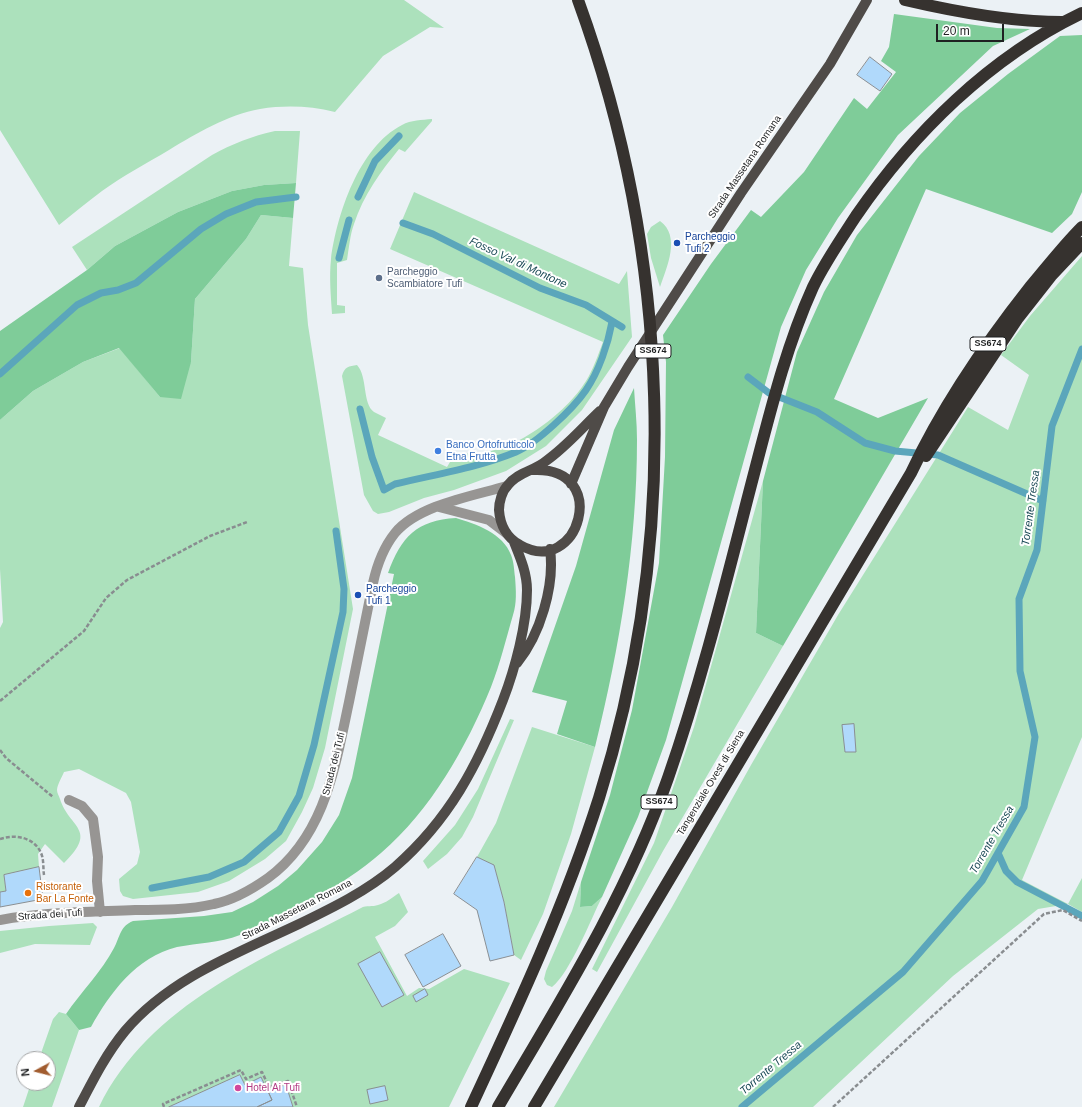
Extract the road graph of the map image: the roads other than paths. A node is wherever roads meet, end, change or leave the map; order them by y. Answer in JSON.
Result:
{"nodes":[{"id":1,"x":578,"y":0,"type":"edge"},
{"id":2,"x":867,"y":0,"type":"edge"},
{"id":3,"x":905,"y":0,"type":"edge"},
{"id":4,"x":1082,"y":13,"type":"edge"},
{"id":5,"x":1082,"y":22,"type":"edge"},
{"id":6,"x":1082,"y":227,"type":"edge"},
{"id":7,"x":1082,"y":243,"type":"edge"},
{"id":8,"x":604,"y":407,"type":"junction"},
{"id":9,"x":533,"y":470,"type":"junction"},
{"id":10,"x":911,"y":473,"type":"junction"},
{"id":11,"x":571,"y":484,"type":"junction"},
{"id":12,"x":507,"y":486,"type":"junction"},
{"id":13,"x":437,"y":507,"type":"junction"},
{"id":14,"x":506,"y":532,"type":"junction"},
{"id":15,"x":514,"y":542,"type":"junction"},
{"id":16,"x":550,"y":549,"type":"junction"},
{"id":17,"x":516,"y":665,"type":"junction"},
{"id":18,"x":69,"y":800,"type":"road end"},
{"id":19,"x":100,"y":912,"type":"junction"},
{"id":20,"x":0,"y":920,"type":"edge"},
{"id":21,"x":79,"y":1107,"type":"edge"},
{"id":22,"x":471,"y":1107,"type":"edge"},
{"id":23,"x":498,"y":1107,"type":"edge"},
{"id":24,"x":534,"y":1107,"type":"edge"}],
"edges":[{"from":1,"to":22,"type":"highway","number":"SS674"},
{"from":2,"to":8,"type":"main road","name":"Strada Massetana Romana"},
{"from":3,"to":5,"type":"highway"},
{"from":4,"to":23,"type":"highway","number":"SS674"},
{"from":6,"to":10,"type":"highway","number":"SS674"},
{"from":7,"to":10,"type":"highway","number":"SS674"},
{"from":8,"to":9,"type":"main road","name":"Strada Massetana Romana"},
{"from":8,"to":11,"type":"main road","name":"Strada Massetana Romana"},
{"from":9,"to":11,"type":"main road","name":"Strada Massetana Romana"},
{"from":9,"to":12,"type":"main road","name":"Strada Massetana Romana"},
{"from":10,"to":24,"type":"highway","name":"Tangenziale Ovest di Siena","number":"SS674"},
{"from":11,"to":16,"type":"main road","name":"Strada Massetana Romana"},
{"from":12,"to":13,"type":"street","name":"Strada dei Tufi"},
{"from":12,"to":14,"type":"main road","name":"Strada Massetana Romana"},
{"from":13,"to":14,"type":"street"},
{"from":13,"to":19,"type":"street","name":"Strada dei Tufi"},
{"from":14,"to":15,"type":"main road","name":"Strada Massetana Romana"},
{"from":15,"to":16,"type":"main road","name":"Strada Massetana Romana"},
{"from":15,"to":17,"type":"main road","name":"Strada Massetana Romana"},
{"from":16,"to":17,"type":"main road","name":"Strada Massetana Romana"},
{"from":17,"to":21,"type":"main road","name":"Strada Massetana Romana"},
{"from":18,"to":19,"type":"street"},
{"from":19,"to":20,"type":"street","name":"Strada dei Tufi"}]}
